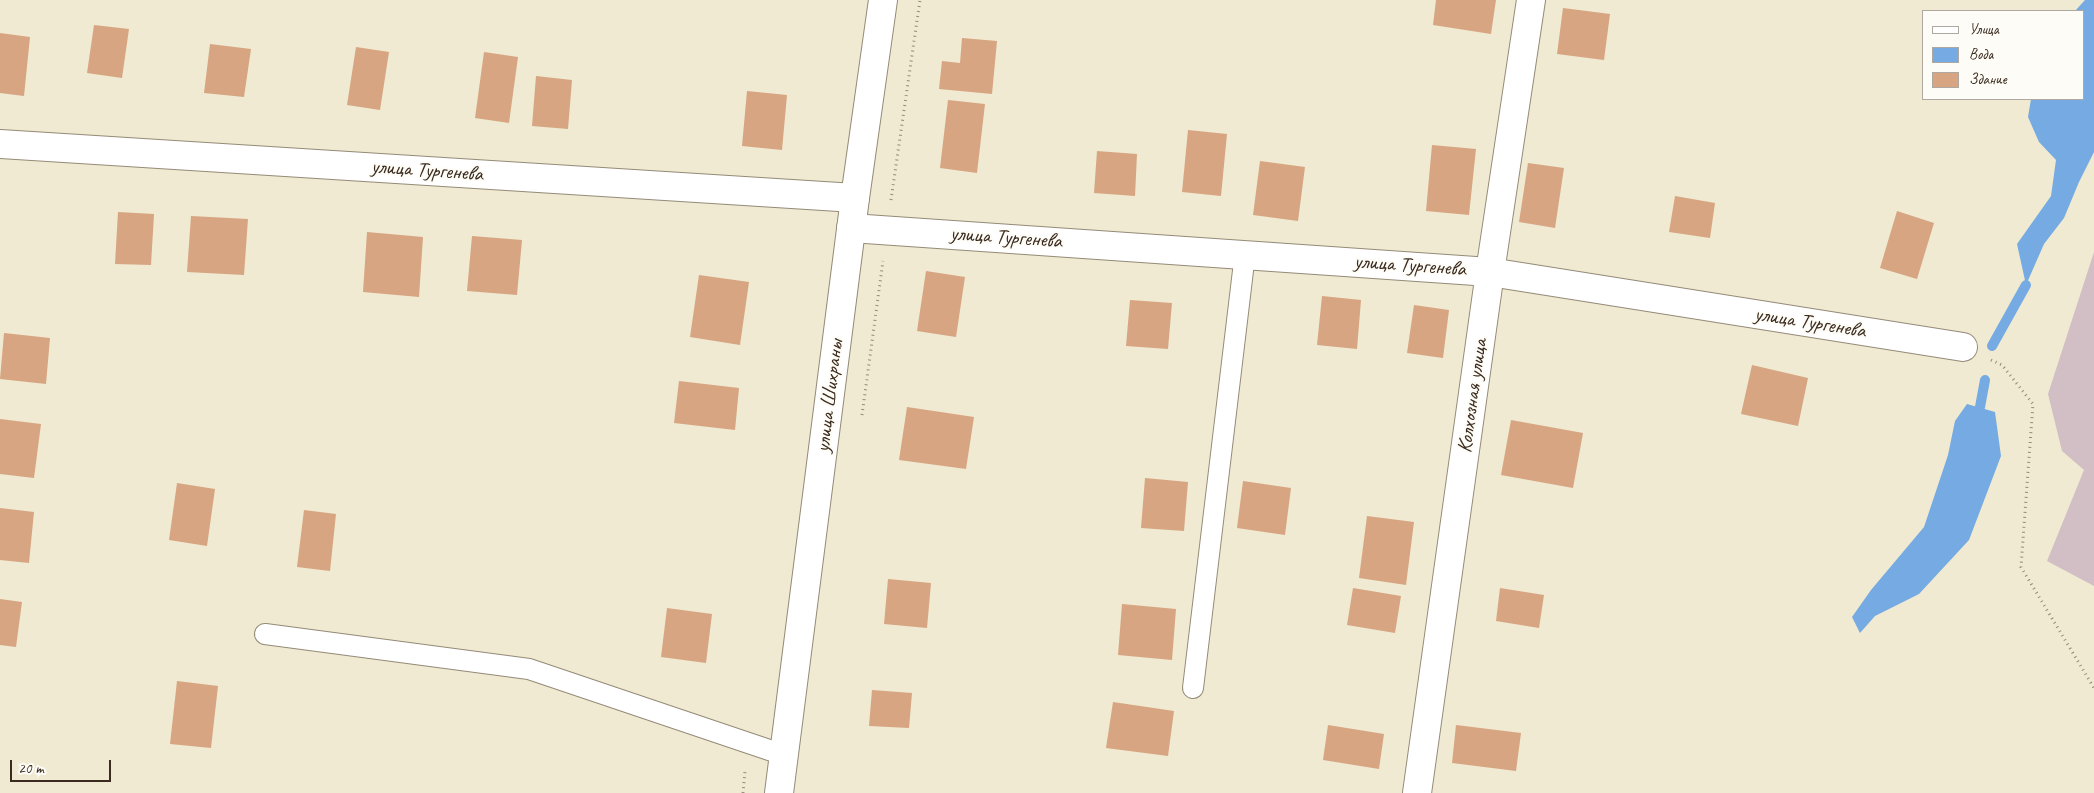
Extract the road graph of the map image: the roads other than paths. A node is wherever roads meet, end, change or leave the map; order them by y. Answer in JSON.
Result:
{"nodes":[{"id":1,"x":884,"y":0,"type":"edge"},
{"id":2,"x":1531,"y":0,"type":"edge"},
{"id":3,"x":0,"y":144,"type":"edge"},
{"id":4,"x":855,"y":198,"type":"junction"},
{"id":5,"x":851,"y":228,"type":"junction"},
{"id":6,"x":1245,"y":254,"type":"junction"},
{"id":7,"x":1490,"y":272,"type":"junction"},
{"id":8,"x":1963,"y":347,"type":"road end"},
{"id":9,"x":265,"y":634,"type":"dead end"},
{"id":10,"x":1193,"y":688,"type":"dead end"},
{"id":11,"x":784,"y":755,"type":"junction"},
{"id":12,"x":779,"y":793,"type":"edge"},
{"id":13,"x":1417,"y":793,"type":"edge"}],
"edges":[{"from":1,"to":4,"type":"street","name":"улица Шихраны"},
{"from":2,"to":7,"type":"street","name":"Колхозная улица"},
{"from":3,"to":4,"type":"street","name":"улица Тургенева"},
{"from":4,"to":5,"type":"street","name":"улица Шихраны"},
{"from":5,"to":6,"type":"street","name":"улица Тургенева"},
{"from":5,"to":11,"type":"street","name":"улица Шихраны"},
{"from":6,"to":7,"type":"street","name":"улица Тургенева"},
{"from":6,"to":10,"type":"lane"},
{"from":7,"to":8,"type":"street","name":"улица Тургенева"},
{"from":7,"to":13,"type":"street","name":"Колхозная улица"},
{"from":9,"to":11,"type":"lane"},
{"from":11,"to":12,"type":"street","name":"улица Шихраны"}]}
